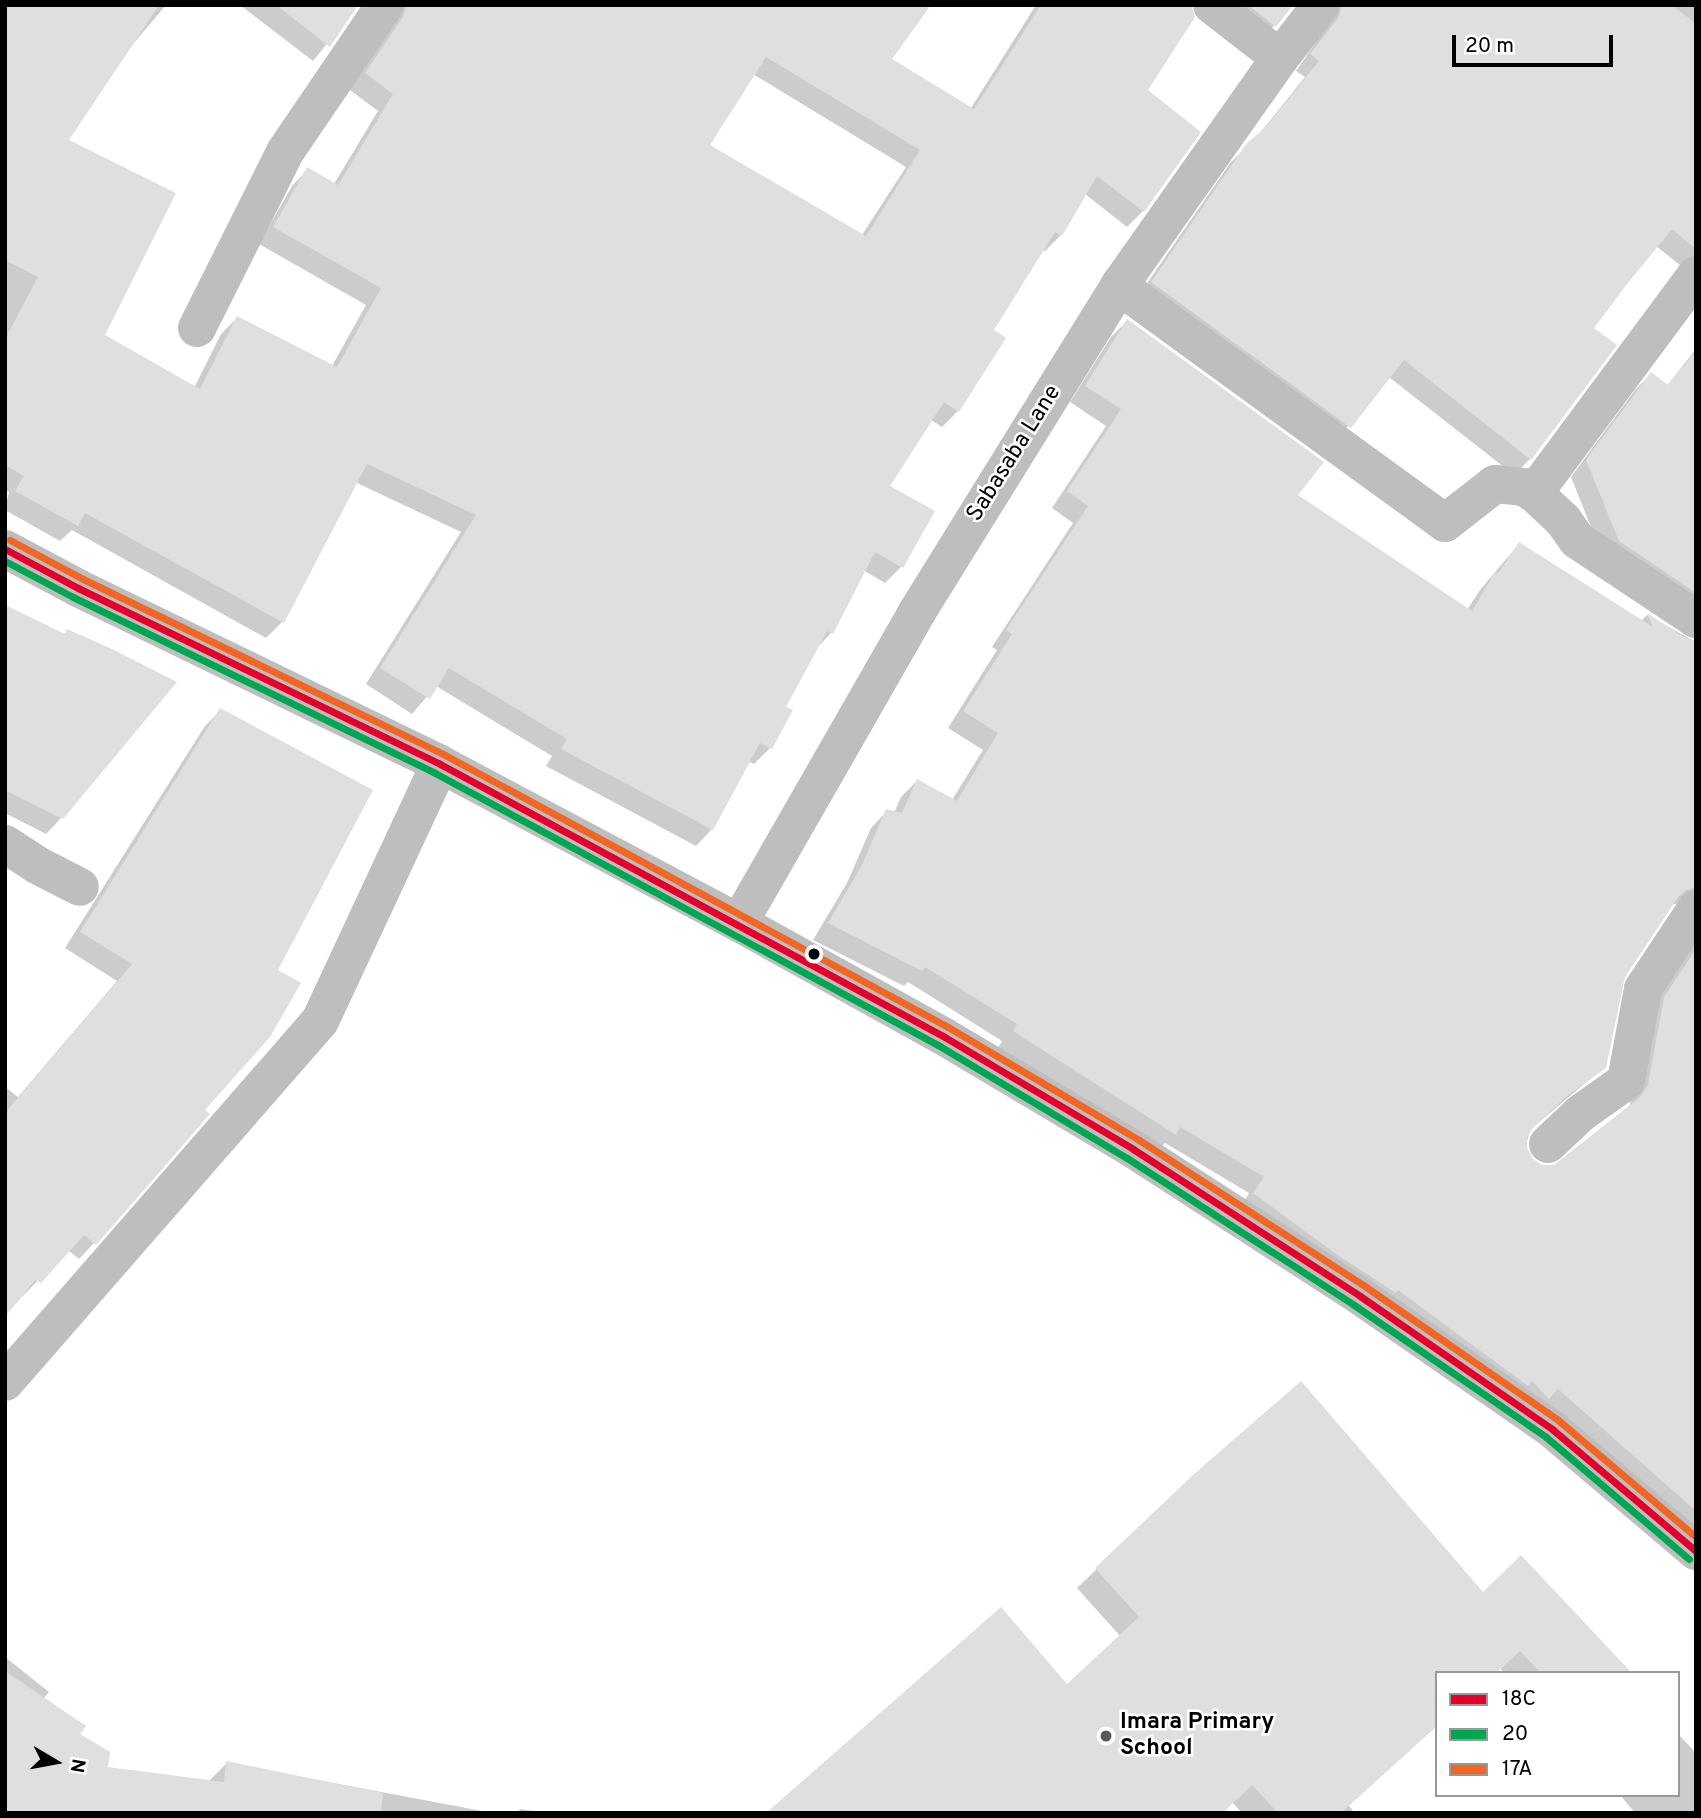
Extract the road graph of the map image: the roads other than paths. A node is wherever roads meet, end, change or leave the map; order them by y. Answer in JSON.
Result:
{"nodes":[{"id":1,"x":385,"y":5,"type":"edge"},
{"id":2,"x":1212,"y":5,"type":"edge"},
{"id":3,"x":1321,"y":5,"type":"edge"},
{"id":4,"x":1280,"y":58,"type":"junction"},
{"id":5,"x":1696,"y":275,"type":"edge"},
{"id":6,"x":1119,"y":286,"type":"junction"},
{"id":7,"x":197,"y":328,"type":"dead end"},
{"id":8,"x":1534,"y":493,"type":"junction"},
{"id":9,"x":5,"y":549,"type":"edge"},
{"id":10,"x":1696,"y":619,"type":"edge"},
{"id":11,"x":440,"y":764,"type":"junction"},
{"id":12,"x":5,"y":844,"type":"edge"},
{"id":13,"x":80,"y":887,"type":"dead end"},
{"id":14,"x":1696,"y":909,"type":"edge"},
{"id":15,"x":739,"y":923,"type":"junction"},
{"id":16,"x":1548,"y":1144,"type":"dead end"},
{"id":17,"x":5,"y":1382,"type":"edge"},
{"id":18,"x":1696,"y":1551,"type":"edge"}],
"edges":[{"from":1,"to":7,"type":"street"},
{"from":2,"to":4,"type":"street"},
{"from":3,"to":4,"type":"street","name":"Sabasaba Lane"},
{"from":4,"to":6,"type":"street","name":"Sabasaba Lane"},
{"from":5,"to":8,"type":"street"},
{"from":6,"to":8,"type":"street"},
{"from":6,"to":15,"type":"street","name":"Sabasaba Lane"},
{"from":8,"to":10,"type":"street"},
{"from":9,"to":11,"type":"street"},
{"from":11,"to":15,"type":"street"},
{"from":11,"to":17,"type":"street"},
{"from":12,"to":13,"type":"street"},
{"from":14,"to":16,"type":"street"},
{"from":15,"to":18,"type":"street"}]}
